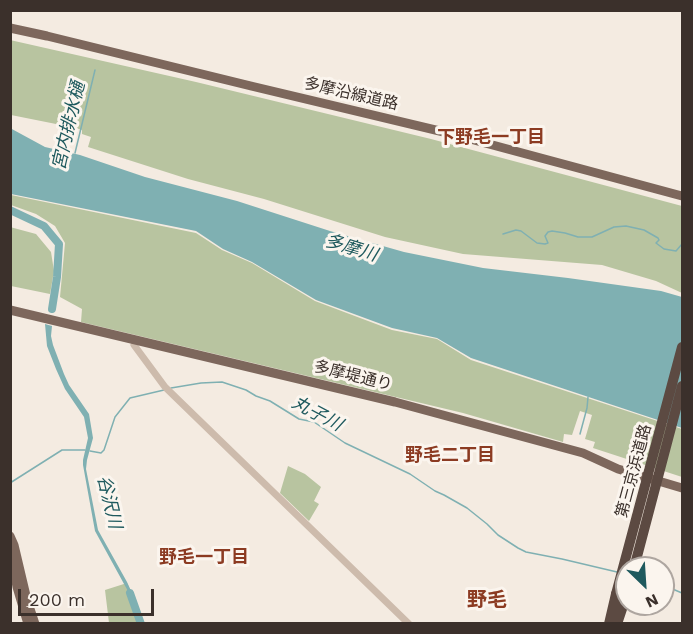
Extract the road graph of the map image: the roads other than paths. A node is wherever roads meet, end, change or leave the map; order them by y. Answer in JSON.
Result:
{"nodes":[{"id":1,"x":10,"y":28,"type":"edge"},
{"id":2,"x":682,"y":196,"type":"edge"},
{"id":3,"x":10,"y":310,"type":"edge"},
{"id":4,"x":10,"y":316,"type":"edge"},
{"id":5,"x":34,"y":316,"type":"junction"},
{"id":6,"x":134,"y":345,"type":"dead end"},
{"id":7,"x":682,"y":347,"type":"edge"},
{"id":8,"x":682,"y":386,"type":"edge"},
{"id":9,"x":682,"y":488,"type":"edge"},
{"id":10,"x":11,"y":537,"type":"edge"},
{"id":11,"x":10,"y":545,"type":"edge"},
{"id":12,"x":631,"y":556,"type":"edge"},
{"id":13,"x":637,"y":556,"type":"edge"},
{"id":14,"x":615,"y":607,"type":"edge"},
{"id":15,"x":28,"y":624,"type":"edge"},
{"id":16,"x":35,"y":624,"type":"edge"},
{"id":17,"x":409,"y":624,"type":"edge"},
{"id":18,"x":603,"y":624,"type":"edge"}],
"edges":[{"from":1,"to":2,"type":"main road","name":"多摩沿線道路"},
{"from":3,"to":5,"type":"main road","name":"多摩堤通り"},
{"from":4,"to":5,"type":"main road"},
{"from":5,"to":9,"type":"main road","name":"多摩堤通り"},
{"from":6,"to":17,"type":"street"},
{"from":7,"to":12,"type":"highway","name":"第三京浜道路","bridge":true},
{"from":8,"to":13,"type":"highway","name":"第三京浜道路","bridge":true},
{"from":10,"to":11,"type":"main road"},
{"from":10,"to":16,"type":"main road"},
{"from":11,"to":15,"type":"main road"},
{"from":14,"to":18,"type":"highway"}]}
